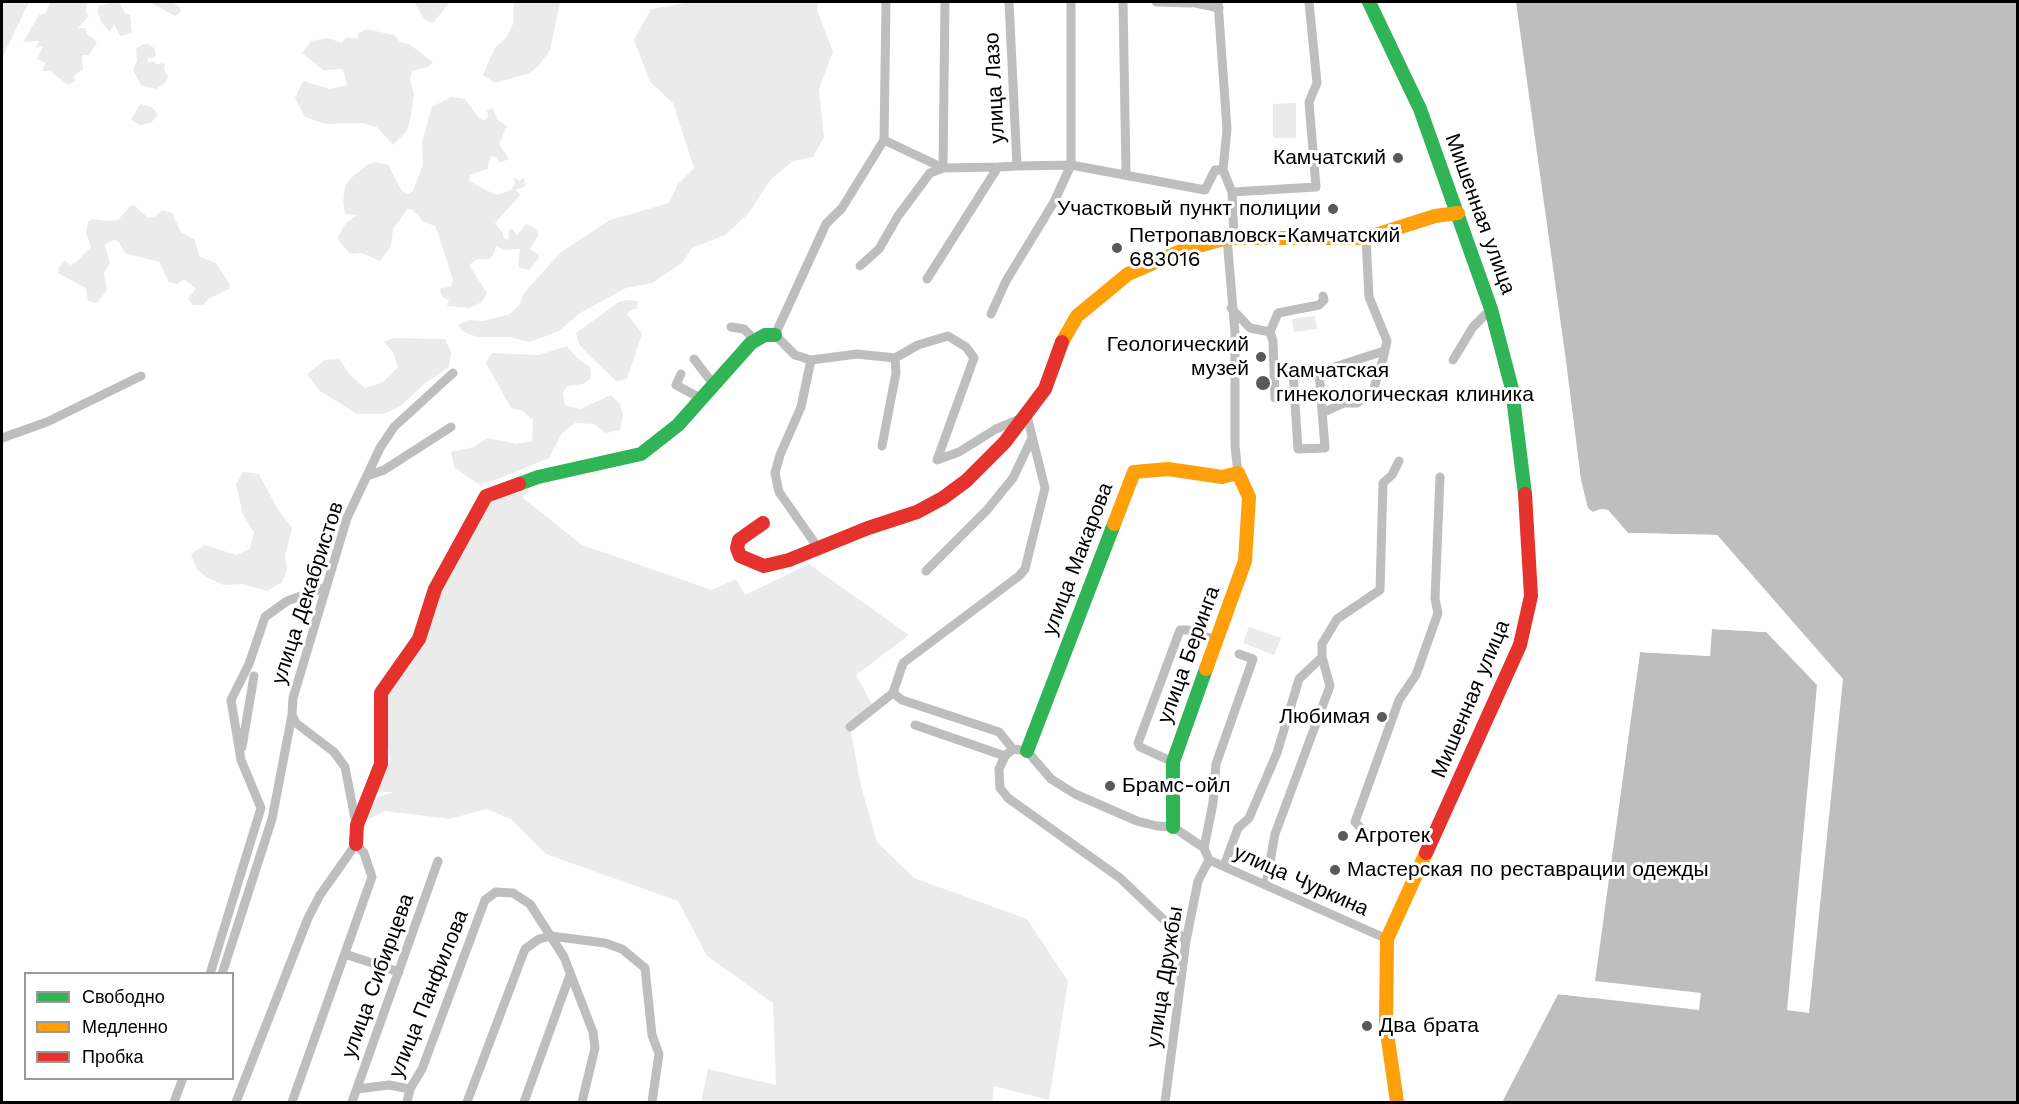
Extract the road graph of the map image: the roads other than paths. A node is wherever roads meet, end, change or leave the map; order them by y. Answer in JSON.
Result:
{"nodes":[{"id":1,"x":886,"y":2,"type":"edge"},
{"id":2,"x":945,"y":2,"type":"edge"},
{"id":3,"x":1009,"y":2,"type":"edge"},
{"id":4,"x":1071,"y":2,"type":"edge"},
{"id":5,"x":1123,"y":2,"type":"edge"},
{"id":6,"x":1156,"y":2,"type":"edge"},
{"id":7,"x":1191,"y":2,"type":"edge"},
{"id":8,"x":1309,"y":2,"type":"edge"},
{"id":9,"x":1369,"y":2,"type":"edge"},
{"id":10,"x":1219,"y":5,"type":"edge"},
{"id":11,"x":884,"y":140,"type":"junction"},
{"id":12,"x":1071,"y":165,"type":"junction"},
{"id":13,"x":1017,"y":166,"type":"junction"},
{"id":14,"x":998,"y":167,"type":"junction"},
{"id":15,"x":943,"y":168,"type":"junction"},
{"id":16,"x":1223,"y":170,"type":"junction"},
{"id":17,"x":1126,"y":174,"type":"junction"},
{"id":18,"x":1232,"y":192,"type":"junction"},
{"id":19,"x":1458,"y":213,"type":"junction"},
{"id":20,"x":1230,"y":238,"type":"junction"},
{"id":21,"x":1365,"y":238,"type":"junction"},
{"id":22,"x":860,"y":266,"type":"dead end"},
{"id":23,"x":927,"y":279,"type":"dead end"},
{"id":24,"x":1323,"y":296,"type":"dead end"},
{"id":25,"x":1231,"y":308,"type":"junction"},
{"id":26,"x":1491,"y":309,"type":"junction"},
{"id":27,"x":991,"y":314,"type":"dead end"},
{"id":28,"x":731,"y":327,"type":"dead end"},
{"id":29,"x":1270,"y":332,"type":"junction"},
{"id":30,"x":775,"y":335,"type":"junction"},
{"id":31,"x":751,"y":343,"type":"junction"},
{"id":32,"x":1384,"y":351,"type":"junction"},
{"id":33,"x":895,"y":358,"type":"junction"},
{"id":34,"x":694,"y":359,"type":"dead end"},
{"id":35,"x":811,"y":360,"type":"junction"},
{"id":36,"x":1453,"y":360,"type":"dead end"},
{"id":37,"x":1328,"y":369,"type":"junction"},
{"id":38,"x":453,"y":373,"type":"dead end"},
{"id":39,"x":681,"y":374,"type":"dead end"},
{"id":40,"x":141,"y":376,"type":"dead end"},
{"id":41,"x":714,"y":385,"type":"junction"},
{"id":42,"x":1275,"y":398,"type":"dead end"},
{"id":43,"x":702,"y":399,"type":"junction"},
{"id":44,"x":1322,"y":413,"type":"junction"},
{"id":45,"x":1027,"y":416,"type":"junction"},
{"id":46,"x":451,"y":427,"type":"dead end"},
{"id":47,"x":2,"y":438,"type":"edge"},
{"id":48,"x":1032,"y":438,"type":"junction"},
{"id":49,"x":882,"y":446,"type":"dead end"},
{"id":50,"x":1399,"y":461,"type":"dead end"},
{"id":51,"x":1238,"y":473,"type":"junction"},
{"id":52,"x":367,"y":476,"type":"junction"},
{"id":53,"x":1440,"y":477,"type":"dead end"},
{"id":54,"x":763,"y":523,"type":"dead end"},
{"id":55,"x":819,"y":549,"type":"junction"},
{"id":56,"x":926,"y":571,"type":"dead end"},
{"id":57,"x":326,"y":587,"type":"junction"},
{"id":58,"x":1215,"y":640,"type":"junction"},
{"id":59,"x":1239,"y":654,"type":"dead end"},
{"id":60,"x":1322,"y":657,"type":"junction"},
{"id":61,"x":254,"y":676,"type":"dead end"},
{"id":62,"x":893,"y":693,"type":"junction"},
{"id":63,"x":292,"y":715,"type":"junction"},
{"id":64,"x":915,"y":725,"type":"dead end"},
{"id":65,"x":850,"y":727,"type":"dead end"},
{"id":66,"x":1020,"y":750,"type":"junction"},
{"id":67,"x":1005,"y":756,"type":"junction"},
{"id":68,"x":238,"y":760,"type":"dead end"},
{"id":69,"x":1173,"y":762,"type":"junction"},
{"id":70,"x":357,"y":825,"type":"junction"},
{"id":71,"x":1173,"y":827,"type":"junction"},
{"id":72,"x":1369,"y":837,"type":"dead end"},
{"id":73,"x":356,"y":844,"type":"junction"},
{"id":74,"x":1204,"y":848,"type":"junction"},
{"id":75,"x":1209,"y":860,"type":"junction"},
{"id":76,"x":438,"y":861,"type":"dead end"},
{"id":77,"x":1224,"y":866,"type":"junction"},
{"id":78,"x":1266,"y":884,"type":"junction"},
{"id":79,"x":551,"y":936,"type":"junction"},
{"id":80,"x":1387,"y":939,"type":"junction"},
{"id":81,"x":1186,"y":941,"type":"junction"},
{"id":82,"x":345,"y":954,"type":"junction"},
{"id":83,"x":211,"y":972,"type":"edge"},
{"id":84,"x":223,"y":972,"type":"edge"},
{"id":85,"x":399,"y":972,"type":"junction"},
{"id":86,"x":570,"y":975,"type":"junction"},
{"id":87,"x":182,"y":1080,"type":"edge"},
{"id":88,"x":357,"y":1089,"type":"junction"},
{"id":89,"x":410,"y":1089,"type":"junction"},
{"id":90,"x":174,"y":1102,"type":"edge"},
{"id":91,"x":236,"y":1102,"type":"edge"},
{"id":92,"x":292,"y":1102,"type":"edge"},
{"id":93,"x":352,"y":1102,"type":"edge"},
{"id":94,"x":408,"y":1102,"type":"edge"},
{"id":95,"x":467,"y":1102,"type":"edge"},
{"id":96,"x":524,"y":1102,"type":"edge"},
{"id":97,"x":582,"y":1102,"type":"edge"},
{"id":98,"x":652,"y":1102,"type":"edge"},
{"id":99,"x":1165,"y":1102,"type":"edge"},
{"id":100,"x":1397,"y":1102,"type":"edge"}],
"edges":[{"from":1,"to":11,"type":"street"},
{"from":2,"to":15,"type":"street"},
{"from":3,"to":13,"type":"street","name":"улица Лазо"},
{"from":4,"to":12,"type":"street"},
{"from":5,"to":17,"type":"street"},
{"from":6,"to":7,"type":"street"},
{"from":7,"to":10,"type":"street"},
{"from":8,"to":18,"type":"street"},
{"from":9,"to":19,"type":"street","name":"Мишенная улица"},
{"from":10,"to":16,"type":"street"},
{"from":11,"to":15,"type":"street"},
{"from":11,"to":30,"type":"street"},
{"from":12,"to":13,"type":"street"},
{"from":12,"to":17,"type":"street"},
{"from":12,"to":27,"type":"street"},
{"from":13,"to":14,"type":"street","name":"улица Лазо"},
{"from":14,"to":15,"type":"street"},
{"from":14,"to":23,"type":"street","name":"улица Лазо"},
{"from":15,"to":22,"type":"street"},
{"from":16,"to":17,"type":"street"},
{"from":16,"to":18,"type":"street"},
{"from":18,"to":20,"type":"street"},
{"from":19,"to":21,"type":"street"},
{"from":19,"to":26,"type":"street","name":"Мишенная улица"},
{"from":20,"to":21,"type":"street"},
{"from":20,"to":25,"type":"street"},
{"from":20,"to":45,"type":"street"},
{"from":21,"to":32,"type":"street"},
{"from":24,"to":29,"type":"street"},
{"from":25,"to":29,"type":"street"},
{"from":25,"to":51,"type":"street"},
{"from":26,"to":36,"type":"street"},
{"from":26,"to":80,"type":"street","name":"Мишенная улица"},
{"from":28,"to":31,"type":"street"},
{"from":29,"to":42,"type":"street"},
{"from":30,"to":31,"type":"street"},
{"from":30,"to":35,"type":"street"},
{"from":31,"to":41,"type":"street"},
{"from":32,"to":37,"type":"street"},
{"from":32,"to":44,"type":"street"},
{"from":33,"to":35,"type":"street"},
{"from":33,"to":45,"type":"street"},
{"from":33,"to":49,"type":"street"},
{"from":34,"to":41,"type":"street"},
{"from":35,"to":55,"type":"street"},
{"from":37,"to":44,"type":"street"},
{"from":37,"to":44,"type":"street"},
{"from":38,"to":52,"type":"street","name":"улица Декабристов"},
{"from":39,"to":43,"type":"street"},
{"from":40,"to":47,"type":"street"},
{"from":41,"to":43,"type":"street"},
{"from":43,"to":70,"type":"street"},
{"from":45,"to":48,"type":"street"},
{"from":45,"to":55,"type":"street"},
{"from":46,"to":52,"type":"street"},
{"from":48,"to":56,"type":"street"},
{"from":48,"to":62,"type":"street"},
{"from":50,"to":60,"type":"street"},
{"from":51,"to":58,"type":"street","name":"улица Беринга"},
{"from":51,"to":66,"type":"street","name":"улица Макарова"},
{"from":52,"to":57,"type":"street","name":"улица Декабристов"},
{"from":53,"to":72,"type":"street"},
{"from":54,"to":55,"type":"street"},
{"from":57,"to":63,"type":"street","name":"улица Декабристов"},
{"from":57,"to":83,"type":"street"},
{"from":58,"to":69,"type":"street","name":"улица Беринга"},
{"from":58,"to":69,"type":"street"},
{"from":59,"to":74,"type":"street"},
{"from":60,"to":77,"type":"street"},
{"from":60,"to":78,"type":"street"},
{"from":61,"to":68,"type":"street","name":"улица Декабристов"},
{"from":62,"to":65,"type":"street"},
{"from":62,"to":66,"type":"street","name":"улица Чуркина"},
{"from":63,"to":70,"type":"street","name":"улица Декабристов"},
{"from":63,"to":84,"type":"street","name":"улица Декабристов"},
{"from":64,"to":67,"type":"street"},
{"from":66,"to":67,"type":"street"},
{"from":66,"to":71,"type":"street","name":"улица Чуркина"},
{"from":67,"to":81,"type":"street"},
{"from":69,"to":71,"type":"street","name":"улица Беринга"},
{"from":70,"to":73,"type":"street"},
{"from":71,"to":74,"type":"street","name":"улица Чуркина"},
{"from":73,"to":82,"type":"street"},
{"from":73,"to":91,"type":"street"},
{"from":74,"to":75,"type":"street","name":"улица Чуркина"},
{"from":75,"to":77,"type":"street","name":"улица Чуркина"},
{"from":75,"to":81,"type":"street","name":"улица Дружбы"},
{"from":76,"to":85,"type":"street","name":"улица Сибирцева"},
{"from":77,"to":78,"type":"street","name":"улица Чуркина"},
{"from":78,"to":80,"type":"street","name":"улица Чуркина"},
{"from":79,"to":86,"type":"street"},
{"from":79,"to":89,"type":"street","name":"улица Панфилова"},
{"from":79,"to":95,"type":"street"},
{"from":79,"to":98,"type":"street"},
{"from":80,"to":100,"type":"street","name":"Мишенная улица"},
{"from":81,"to":99,"type":"street","name":"улица Дружбы"},
{"from":82,"to":85,"type":"street"},
{"from":82,"to":92,"type":"street"},
{"from":85,"to":88,"type":"street","name":"улица Сибирцева"},
{"from":86,"to":96,"type":"street"},
{"from":86,"to":97,"type":"street"},
{"from":87,"to":90,"type":"street"},
{"from":88,"to":89,"type":"street"},
{"from":88,"to":93,"type":"street","name":"улица Сибирцева"},
{"from":89,"to":94,"type":"street","name":"улица Панфилова"}]}
